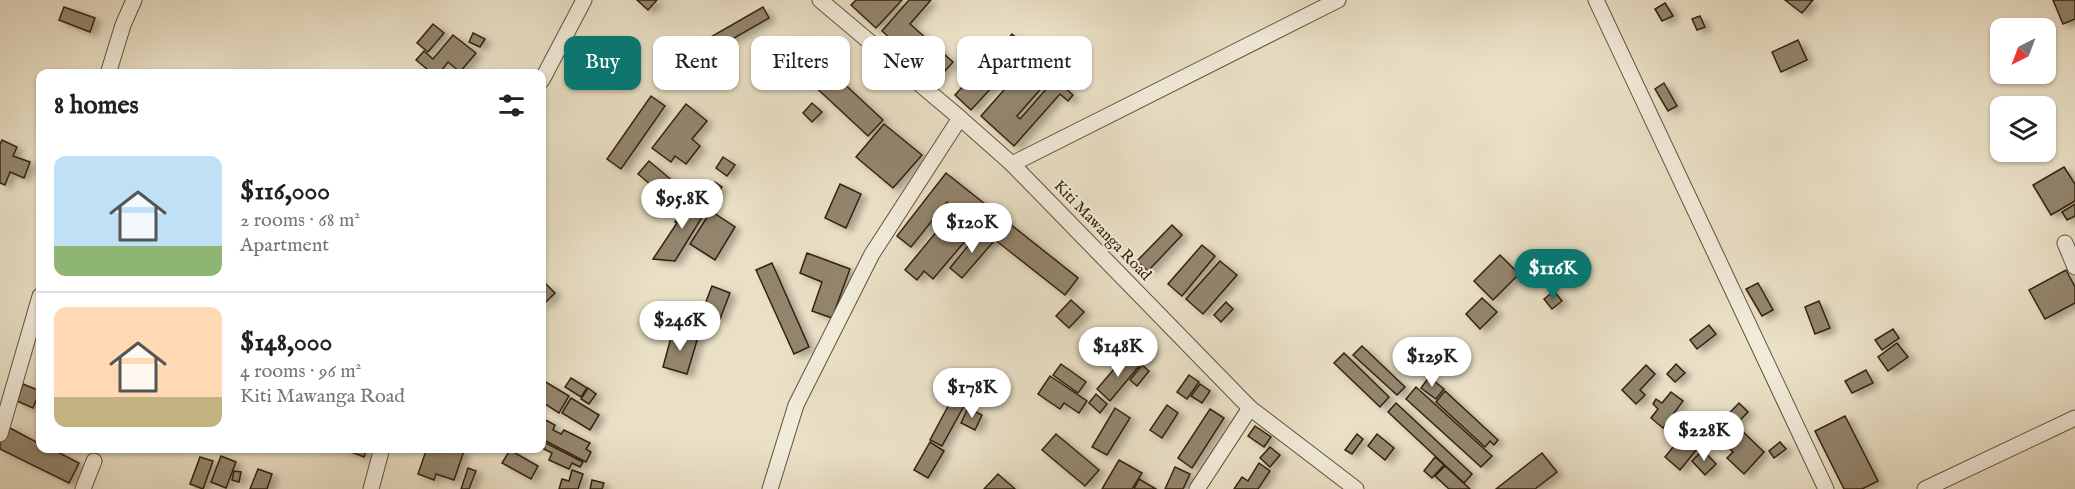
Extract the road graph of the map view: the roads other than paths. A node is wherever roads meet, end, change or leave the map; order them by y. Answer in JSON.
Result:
{"nodes":[{"id":1,"x":135,"y":0,"type":"edge"},
{"id":2,"x":584,"y":0,"type":"edge"},
{"id":3,"x":820,"y":0,"type":"edge"},
{"id":4,"x":1338,"y":0,"type":"edge"},
{"id":5,"x":1596,"y":0,"type":"edge"},
{"id":6,"x":110,"y":69,"type":"edge"},
{"id":7,"x":546,"y":72,"type":"edge"},
{"id":8,"x":960,"y":117,"type":"junction"},
{"id":9,"x":1012,"y":164,"type":"junction"},
{"id":10,"x":2064,"y":243,"type":"dead end"},
{"id":11,"x":2075,"y":267,"type":"edge"},
{"id":12,"x":36,"y":310,"type":"edge"},
{"id":13,"x":1251,"y":408,"type":"junction"},
{"id":14,"x":2075,"y":418,"type":"edge"},
{"id":15,"x":0,"y":434,"type":"edge"},
{"id":16,"x":381,"y":453,"type":"edge"},
{"id":17,"x":94,"y":462,"type":"dead end"},
{"id":18,"x":83,"y":489,"type":"edge"},
{"id":19,"x":371,"y":489,"type":"edge"},
{"id":20,"x":770,"y":489,"type":"edge"},
{"id":21,"x":1197,"y":489,"type":"edge"},
{"id":22,"x":1356,"y":489,"type":"edge"},
{"id":23,"x":1826,"y":489,"type":"edge"},
{"id":24,"x":1925,"y":489,"type":"edge"}],
"edges":[{"from":1,"to":6,"type":"street"},
{"from":2,"to":7,"type":"street"},
{"from":3,"to":8,"type":"street","name":"Kiti Mawanga Road"},
{"from":4,"to":9,"type":"street"},
{"from":5,"to":23,"type":"street"},
{"from":8,"to":9,"type":"street","name":"Kiti Mawanga Road"},
{"from":8,"to":20,"type":"street"},
{"from":9,"to":13,"type":"street","name":"Kiti Mawanga Road"},
{"from":10,"to":11,"type":"street"},
{"from":12,"to":15,"type":"street"},
{"from":13,"to":21,"type":"street"},
{"from":13,"to":22,"type":"street","name":"Kiti Mawanga Road"},
{"from":14,"to":24,"type":"street"},
{"from":16,"to":19,"type":"street"},
{"from":17,"to":18,"type":"street"}]}
